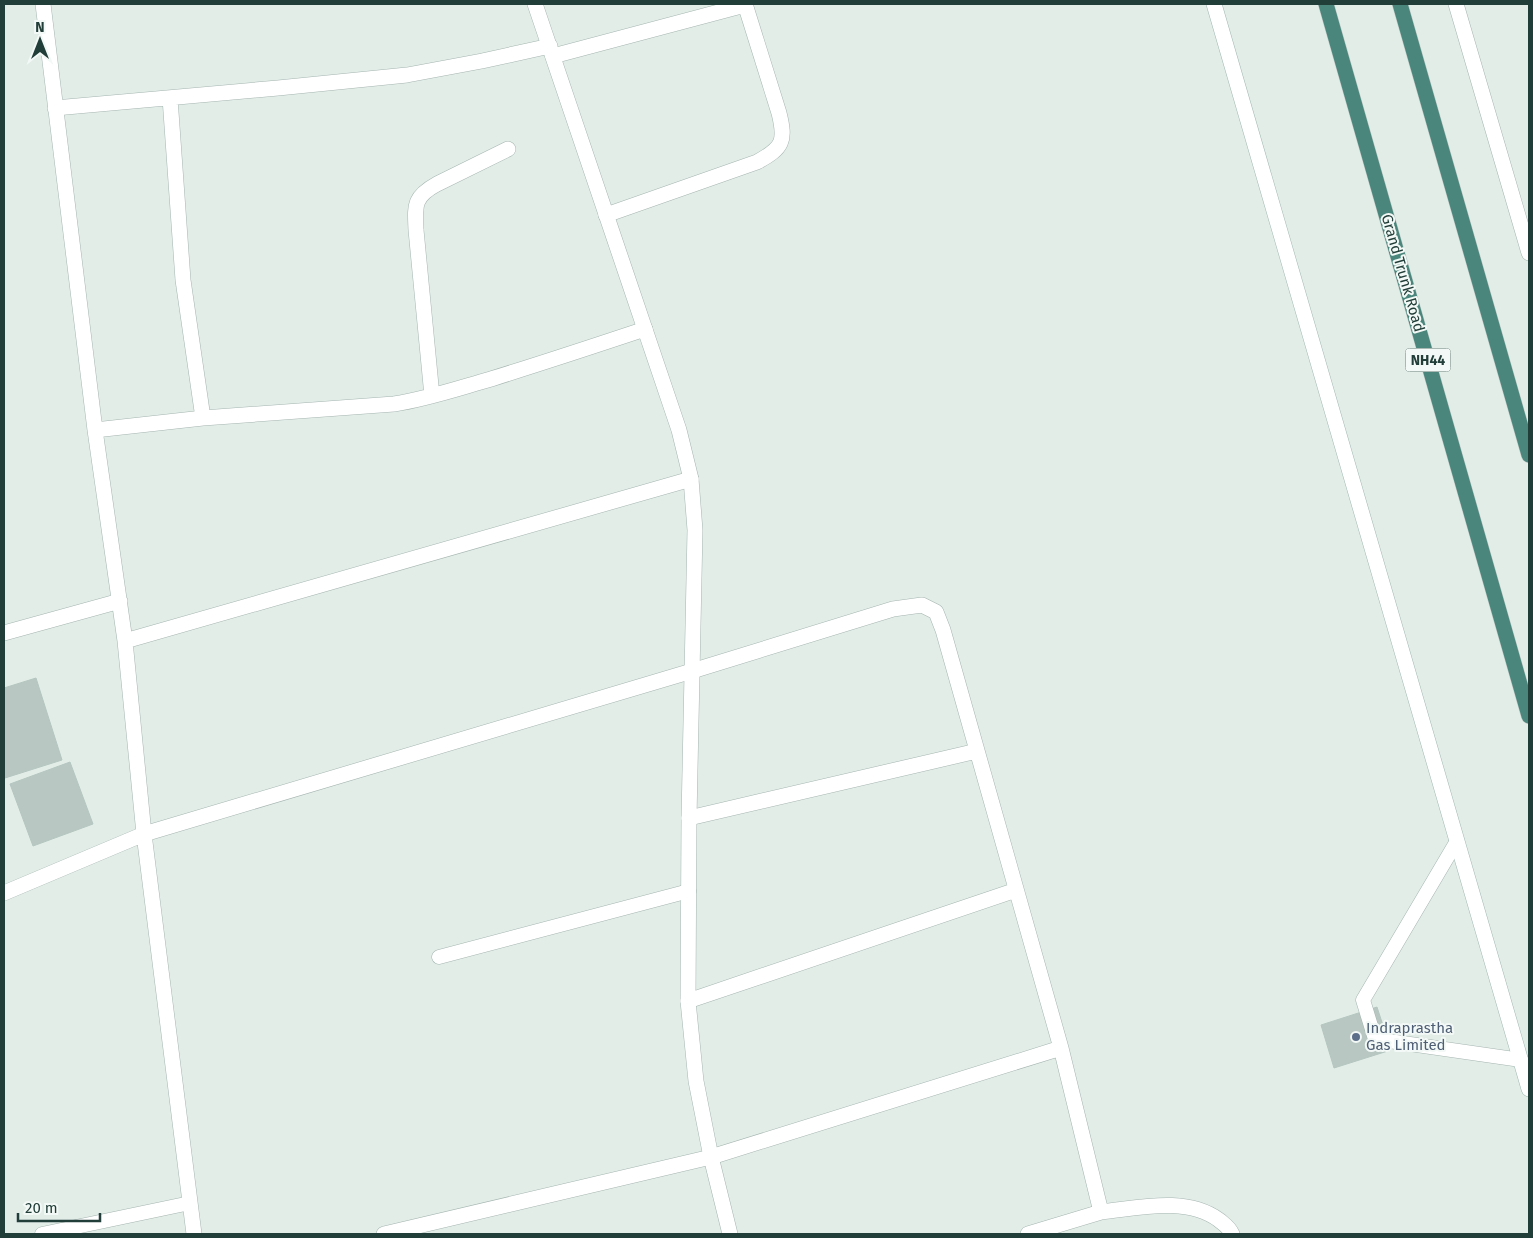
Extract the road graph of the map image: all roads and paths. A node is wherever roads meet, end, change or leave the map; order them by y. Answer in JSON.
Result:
{"nodes":[{"id":1,"x":43,"y":4,"type":"edge"},
{"id":2,"x":536,"y":4,"type":"edge"},
{"id":3,"x":745,"y":4,"type":"edge"},
{"id":4,"x":1214,"y":4,"type":"edge"},
{"id":5,"x":1326,"y":4,"type":"edge"},
{"id":6,"x":1400,"y":4,"type":"edge"},
{"id":7,"x":1456,"y":4,"type":"edge"},
{"id":8,"x":551,"y":51,"type":"junction"},
{"id":9,"x":170,"y":98,"type":"junction"},
{"id":10,"x":55,"y":108,"type":"junction"},
{"id":11,"x":508,"y":149,"type":"dead end"},
{"id":12,"x":606,"y":215,"type":"junction"},
{"id":13,"x":1529,"y":253,"type":"edge"},
{"id":14,"x":645,"y":329,"type":"junction"},
{"id":15,"x":432,"y":396,"type":"junction"},
{"id":16,"x":203,"y":418,"type":"junction"},
{"id":17,"x":95,"y":430,"type":"junction"},
{"id":18,"x":1529,"y":454,"type":"edge"},
{"id":19,"x":691,"y":479,"type":"junction"},
{"id":20,"x":120,"y":600,"type":"junction"},
{"id":21,"x":4,"y":633,"type":"edge"},
{"id":22,"x":125,"y":640,"type":"junction"},
{"id":23,"x":692,"y":671,"type":"junction"},
{"id":24,"x":1529,"y":716,"type":"edge"},
{"id":25,"x":977,"y":751,"type":"junction"},
{"id":26,"x":689,"y":818,"type":"junction"},
{"id":27,"x":144,"y":834,"type":"junction"},
{"id":28,"x":1457,"y":840,"type":"junction"},
{"id":29,"x":1016,"y":890,"type":"junction"},
{"id":30,"x":689,"y":891,"type":"junction"},
{"id":31,"x":4,"y":894,"type":"edge"},
{"id":32,"x":439,"y":957,"type":"dead end"},
{"id":33,"x":688,"y":1001,"type":"junction"},
{"id":34,"x":1061,"y":1048,"type":"junction"},
{"id":35,"x":1521,"y":1060,"type":"junction"},
{"id":36,"x":1529,"y":1089,"type":"edge"},
{"id":37,"x":711,"y":1157,"type":"junction"},
{"id":38,"x":190,"y":1203,"type":"junction"},
{"id":39,"x":1101,"y":1212,"type":"junction"},
{"id":40,"x":42,"y":1234,"type":"edge"},
{"id":41,"x":194,"y":1234,"type":"edge"},
{"id":42,"x":384,"y":1234,"type":"edge"},
{"id":43,"x":730,"y":1234,"type":"edge"},
{"id":44,"x":1028,"y":1234,"type":"edge"},
{"id":45,"x":1232,"y":1234,"type":"edge"}],
"edges":[{"from":1,"to":10,"type":"street"},
{"from":2,"to":8,"type":"street"},
{"from":3,"to":8,"type":"street"},
{"from":3,"to":12,"type":"street"},
{"from":4,"to":28,"type":"street"},
{"from":5,"to":24,"type":"highway","name":"Grand Trunk Road","number":"NH44"},
{"from":6,"to":18,"type":"highway"},
{"from":7,"to":13,"type":"street"},
{"from":8,"to":9,"type":"street"},
{"from":8,"to":12,"type":"street"},
{"from":9,"to":10,"type":"street"},
{"from":9,"to":16,"type":"street"},
{"from":10,"to":17,"type":"street"},
{"from":11,"to":15,"type":"street"},
{"from":12,"to":14,"type":"street"},
{"from":14,"to":15,"type":"street"},
{"from":14,"to":19,"type":"street"},
{"from":15,"to":16,"type":"street"},
{"from":16,"to":17,"type":"street"},
{"from":17,"to":20,"type":"street"},
{"from":19,"to":22,"type":"street"},
{"from":19,"to":23,"type":"street"},
{"from":20,"to":21,"type":"street"},
{"from":20,"to":22,"type":"street"},
{"from":22,"to":27,"type":"street"},
{"from":23,"to":25,"type":"street"},
{"from":23,"to":26,"type":"street"},
{"from":23,"to":27,"type":"street"},
{"from":25,"to":26,"type":"street"},
{"from":25,"to":29,"type":"street"},
{"from":26,"to":30,"type":"street"},
{"from":27,"to":31,"type":"street"},
{"from":27,"to":38,"type":"street"},
{"from":28,"to":35,"type":"street"},
{"from":28,"to":35,"type":"lane"},
{"from":29,"to":33,"type":"street"},
{"from":29,"to":34,"type":"street"},
{"from":30,"to":32,"type":"lane"},
{"from":30,"to":33,"type":"street"},
{"from":33,"to":37,"type":"street"},
{"from":34,"to":37,"type":"street"},
{"from":34,"to":39,"type":"street"},
{"from":35,"to":36,"type":"street"},
{"from":37,"to":42,"type":"street"},
{"from":37,"to":43,"type":"street"},
{"from":38,"to":40,"type":"lane"},
{"from":38,"to":41,"type":"street"},
{"from":39,"to":44,"type":"street"},
{"from":39,"to":45,"type":"street"}]}
